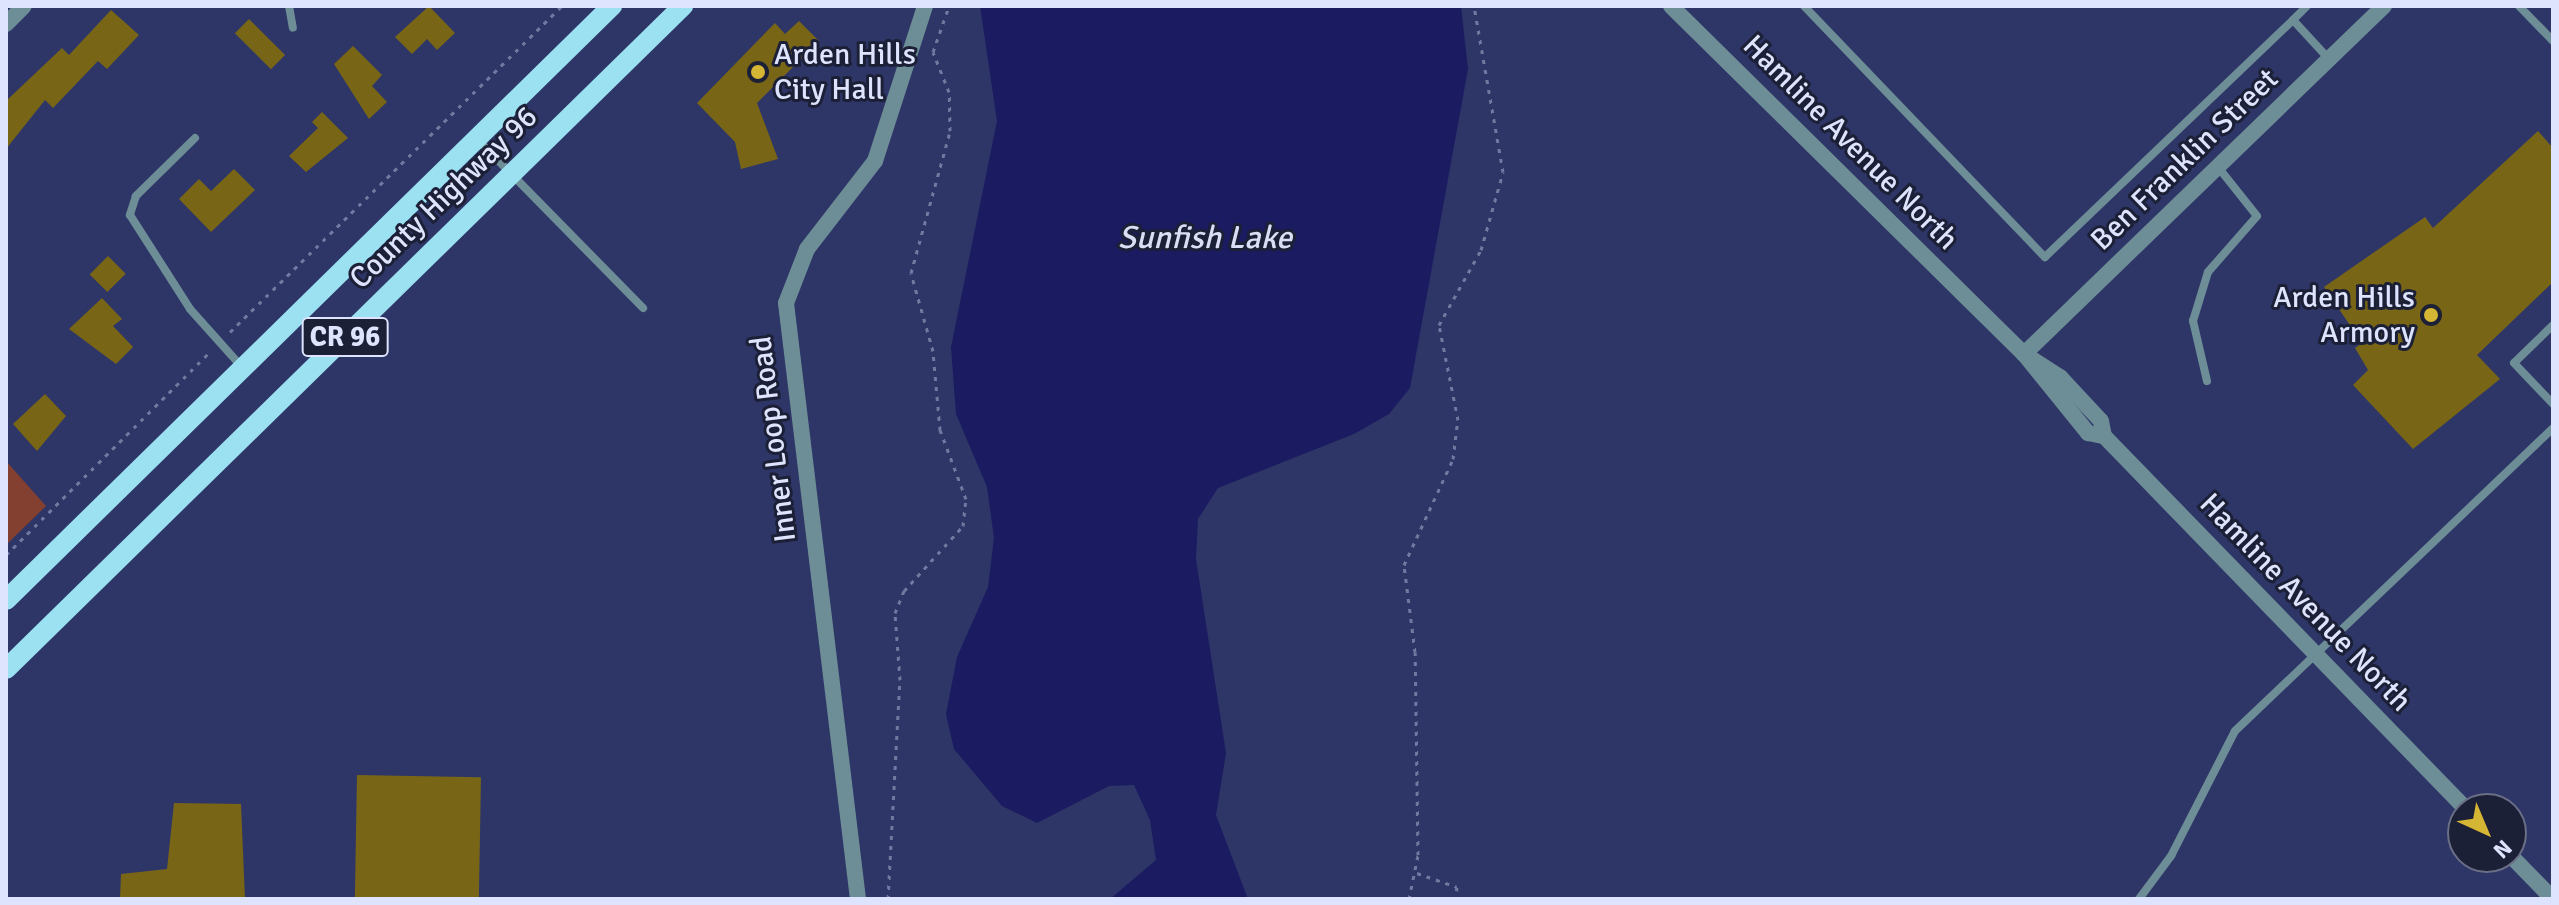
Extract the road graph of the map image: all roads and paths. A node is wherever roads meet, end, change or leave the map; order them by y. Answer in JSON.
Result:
{"nodes":[{"id":1,"x":24,"y":6,"type":"edge"},
{"id":2,"x":289,"y":6,"type":"edge"},
{"id":3,"x":562,"y":6,"type":"edge"},
{"id":4,"x":612,"y":6,"type":"edge"},
{"id":5,"x":683,"y":6,"type":"edge"},
{"id":6,"x":925,"y":6,"type":"edge"},
{"id":7,"x":949,"y":6,"type":"edge"},
{"id":8,"x":1474,"y":6,"type":"edge"},
{"id":9,"x":1671,"y":6,"type":"edge"},
{"id":10,"x":1804,"y":6,"type":"edge"},
{"id":11,"x":2307,"y":6,"type":"edge"},
{"id":12,"x":2384,"y":6,"type":"edge"},
{"id":13,"x":2519,"y":6,"type":"edge"},
{"id":14,"x":2293,"y":20,"type":"junction"},
{"id":15,"x":6,"y":24,"type":"edge"},
{"id":16,"x":293,"y":28,"type":"dead end"},
{"id":17,"x":2553,"y":41,"type":"edge"},
{"id":18,"x":2329,"y":59,"type":"junction"},
{"id":19,"x":195,"y":138,"type":"dead end"},
{"id":20,"x":477,"y":138,"type":"junction"},
{"id":21,"x":2218,"y":166,"type":"junction"},
{"id":22,"x":511,"y":175,"type":"junction"},
{"id":23,"x":643,"y":308,"type":"dead end"},
{"id":24,"x":2553,"y":325,"type":"edge"},
{"id":25,"x":218,"y":344,"type":"junction"},
{"id":26,"x":2024,"y":354,"type":"junction"},
{"id":27,"x":242,"y":368,"type":"junction"},
{"id":28,"x":2207,"y":381,"type":"dead end"},
{"id":29,"x":2553,"y":404,"type":"edge"},
{"id":30,"x":2553,"y":428,"type":"edge"},
{"id":31,"x":6,"y":555,"type":"edge"},
{"id":32,"x":6,"y":600,"type":"edge"},
{"id":33,"x":2318,"y":656,"type":"junction"},
{"id":34,"x":6,"y":669,"type":"edge"},
{"id":35,"x":2451,"y":793,"type":"edge"},
{"id":36,"x":2527,"y":872,"type":"edge"},
{"id":37,"x":1417,"y":873,"type":"junction"},
{"id":38,"x":858,"y":899,"type":"edge"},
{"id":39,"x":888,"y":899,"type":"edge"},
{"id":40,"x":1409,"y":899,"type":"edge"},
{"id":41,"x":1455,"y":899,"type":"edge"},
{"id":42,"x":2139,"y":899,"type":"edge"},
{"id":43,"x":2553,"y":899,"type":"edge"}],
"edges":[{"from":1,"to":15,"type":"street"},
{"from":2,"to":16,"type":"lane"},
{"from":3,"to":25,"type":"path"},
{"from":4,"to":20,"type":"main road","name":"County Highway 96","number":"CR 96"},
{"from":5,"to":22,"type":"main road","name":"County Highway 96","number":"CR 96"},
{"from":6,"to":38,"type":"street","name":"Inner Loop Road"},
{"from":7,"to":39,"type":"path"},
{"from":8,"to":37,"type":"path"},
{"from":9,"to":26,"type":"street","name":"Hamline Avenue North"},
{"from":10,"to":14,"type":"lane"},
{"from":11,"to":14,"type":"lane"},
{"from":12,"to":18,"type":"street","name":"Ben Franklin Street"},
{"from":13,"to":17,"type":"lane"},
{"from":14,"to":18,"type":"lane"},
{"from":18,"to":21,"type":"street","name":"Ben Franklin Street"},
{"from":19,"to":25,"type":"lane"},
{"from":20,"to":22,"type":"lane"},
{"from":20,"to":27,"type":"main road","name":"County Highway 96","number":"CR 96"},
{"from":21,"to":26,"type":"street","name":"Ben Franklin Street"},
{"from":21,"to":28,"type":"lane"},
{"from":22,"to":23,"type":"lane"},
{"from":22,"to":34,"type":"main road","name":"County Highway 96","number":"CR 96"},
{"from":24,"to":29,"type":"lane"},
{"from":25,"to":27,"type":"lane"},
{"from":25,"to":31,"type":"path"},
{"from":26,"to":33,"type":"street","name":"Hamline Avenue North"},
{"from":27,"to":32,"type":"main road","name":"County Highway 96","number":"CR 96"},
{"from":30,"to":33,"type":"lane"},
{"from":33,"to":35,"type":"street","name":"Hamline Avenue North"},
{"from":33,"to":42,"type":"lane"},
{"from":36,"to":43,"type":"street"},
{"from":37,"to":40,"type":"path"},
{"from":37,"to":41,"type":"path"}]}
